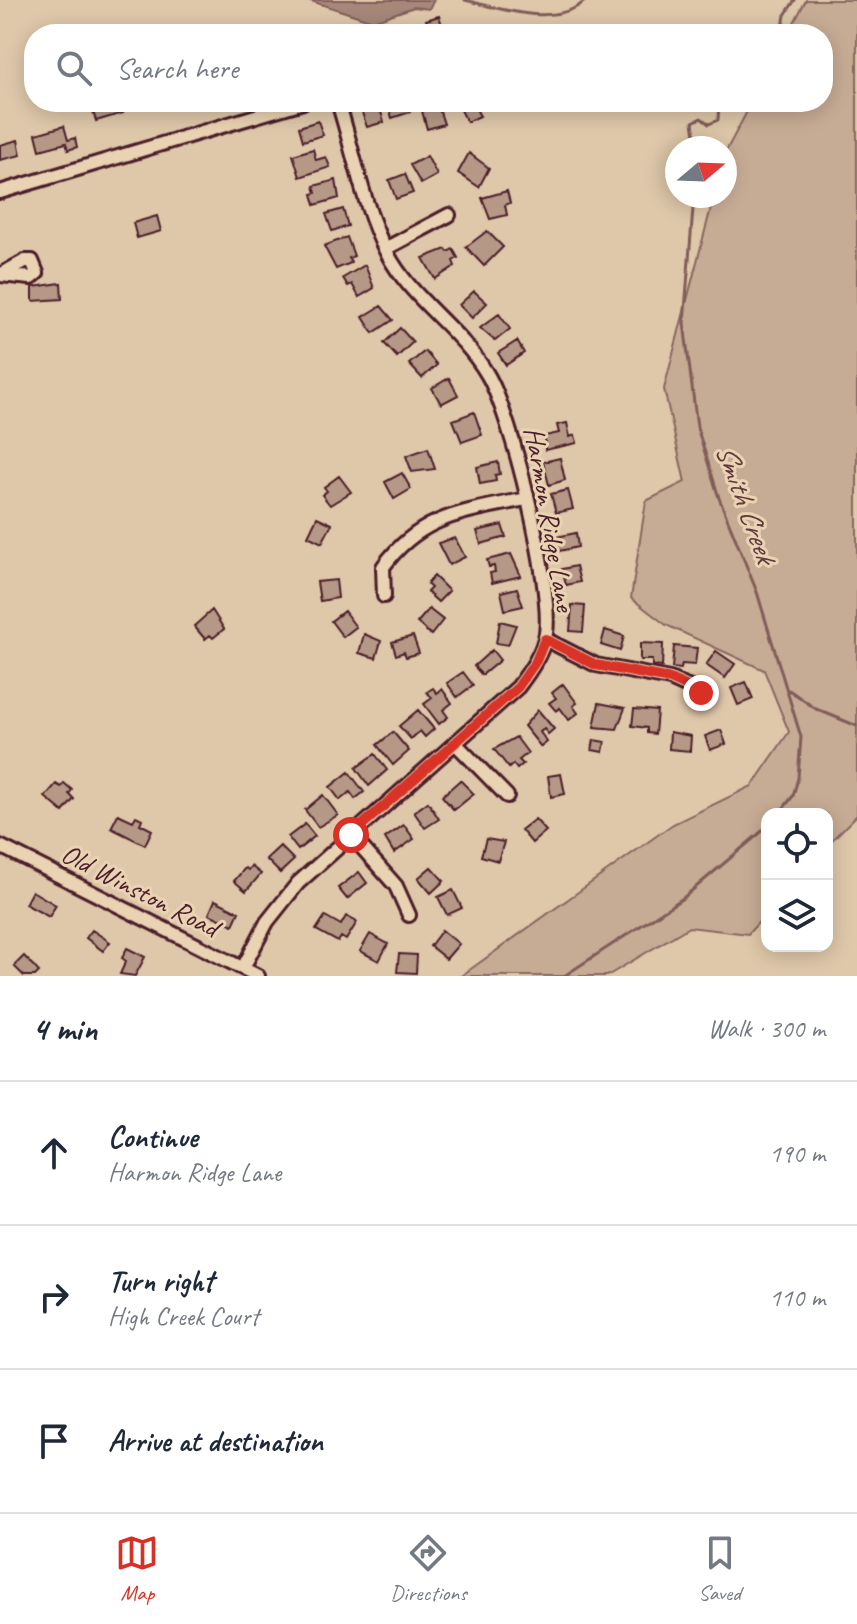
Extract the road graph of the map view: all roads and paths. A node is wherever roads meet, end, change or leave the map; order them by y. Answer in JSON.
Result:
{"nodes":[{"id":1,"x":269,"y":112,"type":"edge"},
{"id":2,"x":341,"y":112,"type":"edge"},
{"id":3,"x":0,"y":192,"type":"edge"},
{"id":4,"x":449,"y":215,"type":"dead end"},
{"id":5,"x":385,"y":249,"type":"junction"},
{"id":6,"x":526,"y":499,"type":"junction"},
{"id":7,"x":384,"y":596,"type":"dead end"},
{"id":8,"x":545,"y":639,"type":"junction"},
{"id":9,"x":701,"y":693,"type":"dead end"},
{"id":10,"x":455,"y":743,"type":"junction"},
{"id":11,"x":507,"y":796,"type":"dead end"},
{"id":12,"x":351,"y":835,"type":"junction"},
{"id":13,"x":0,"y":846,"type":"edge"},
{"id":14,"x":409,"y":915,"type":"dead end"},
{"id":15,"x":243,"y":968,"type":"junction"},
{"id":16,"x":258,"y":976,"type":"edge"}],
"edges":[{"from":1,"to":3,"type":"street"},
{"from":2,"to":5,"type":"street","name":"Harmon Ridge Lane"},
{"from":4,"to":5,"type":"street"},
{"from":5,"to":6,"type":"street","name":"Harmon Ridge Lane"},
{"from":6,"to":7,"type":"street"},
{"from":6,"to":8,"type":"street","name":"Harmon Ridge Lane"},
{"from":8,"to":9,"type":"street"},
{"from":8,"to":10,"type":"street","name":"Harmon Ridge Lane"},
{"from":10,"to":11,"type":"street"},
{"from":10,"to":12,"type":"street","name":"Harmon Ridge Lane"},
{"from":12,"to":14,"type":"street"},
{"from":12,"to":15,"type":"street","name":"Harmon Ridge Lane"},
{"from":13,"to":15,"type":"street","name":"Old Winston Road"},
{"from":15,"to":16,"type":"street","name":"Old Winston Road"}]}
